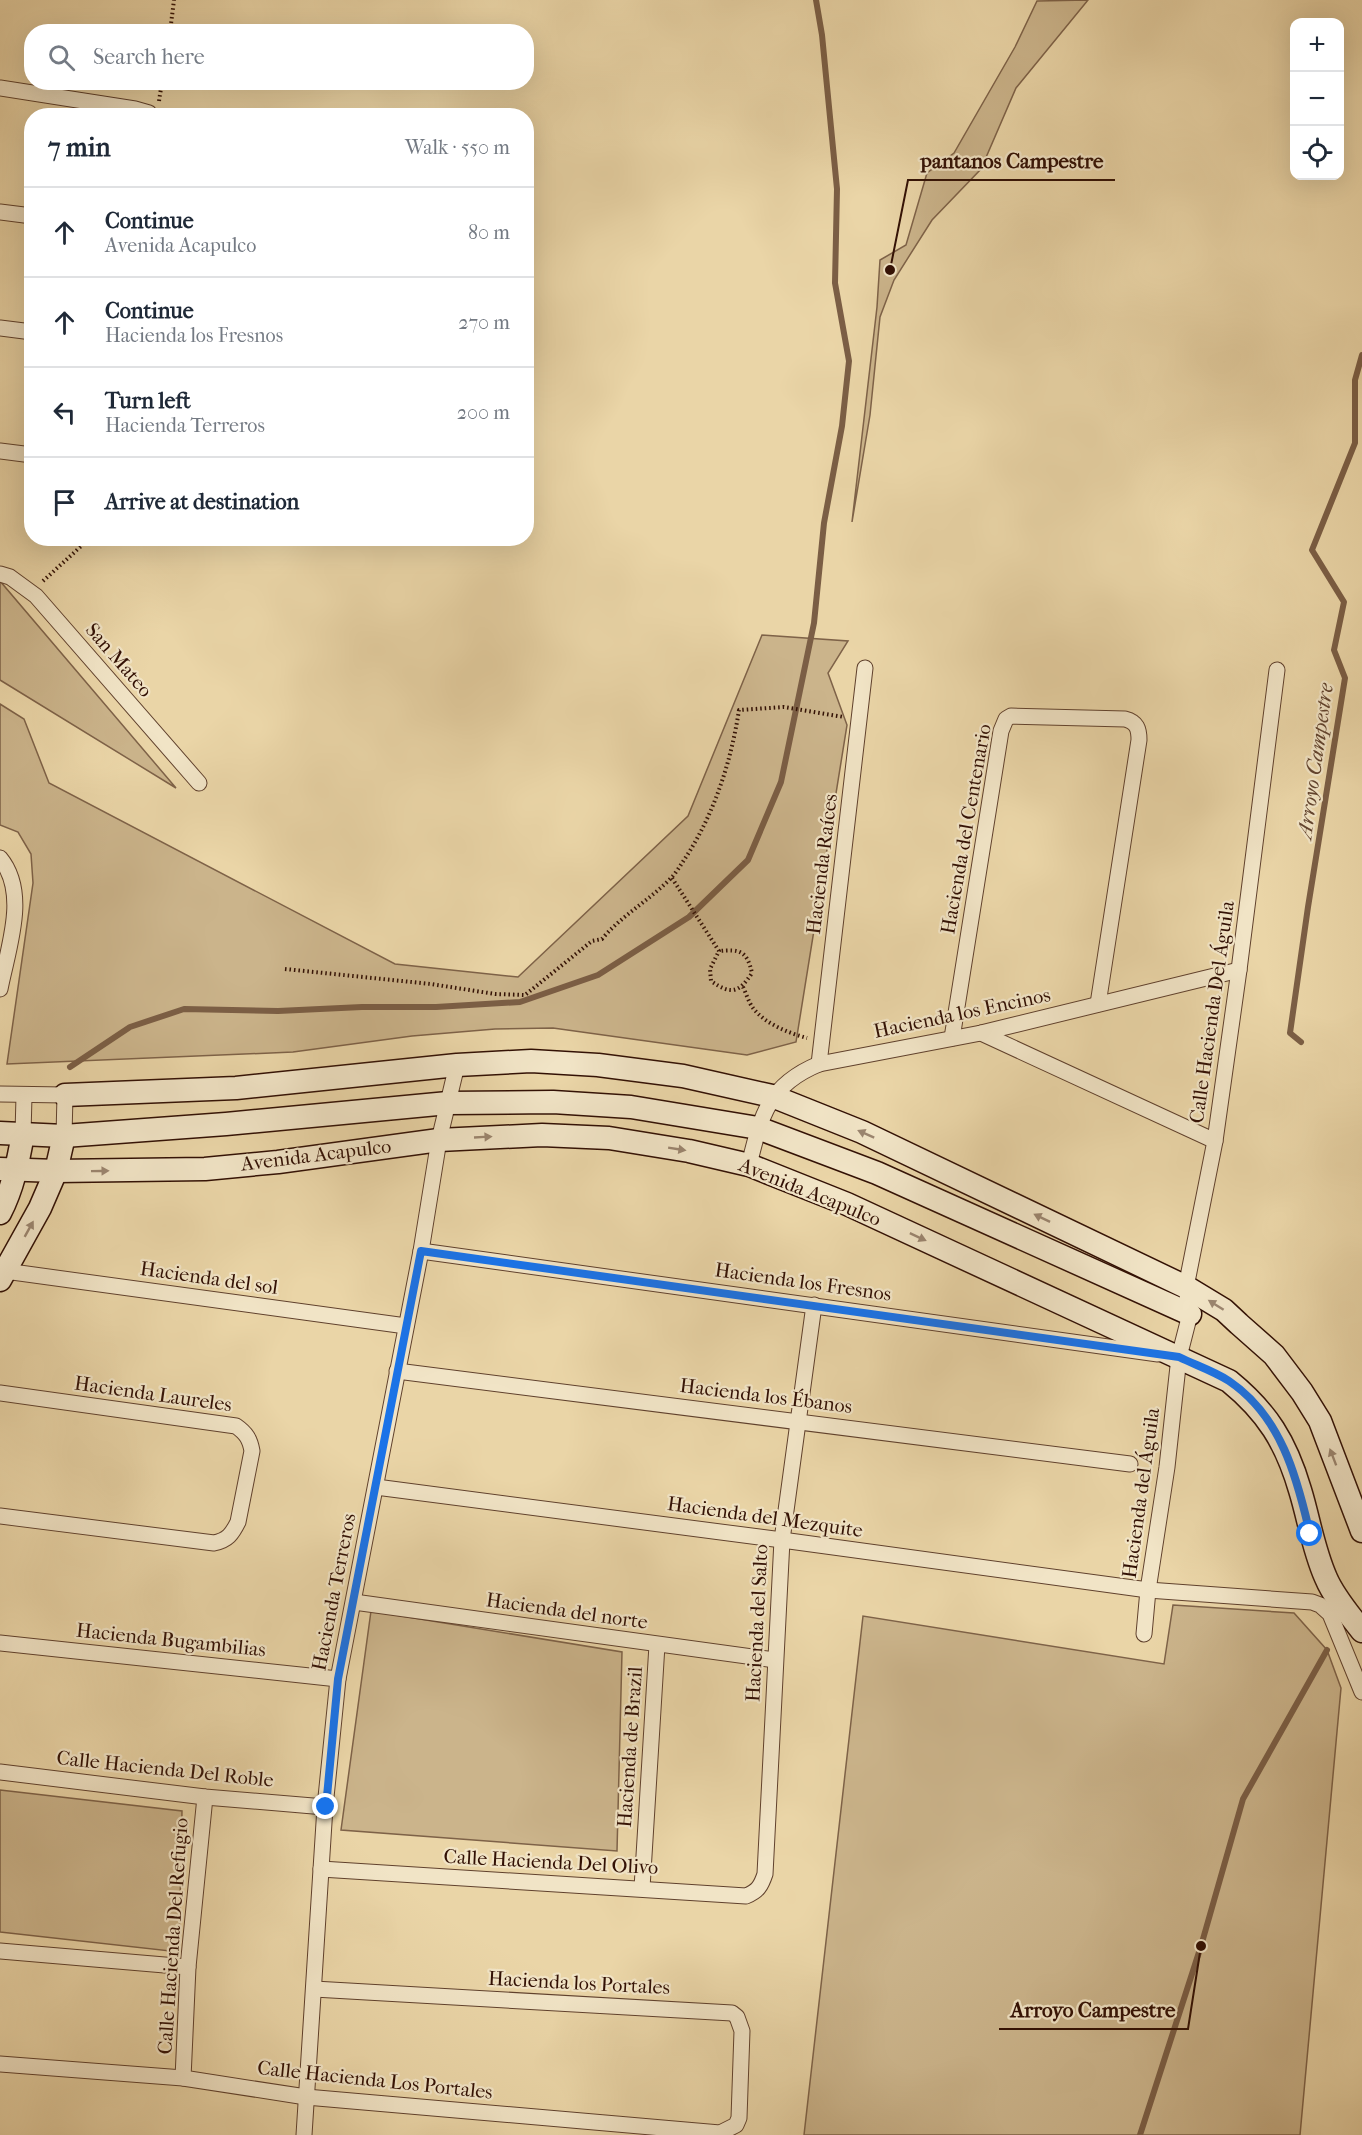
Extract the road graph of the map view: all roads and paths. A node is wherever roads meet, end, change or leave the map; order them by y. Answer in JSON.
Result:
{"nodes":[{"id":1,"x":174,"y":0,"type":"edge"},
{"id":2,"x":171,"y":24,"type":"edge"},
{"id":3,"x":0,"y":88,"type":"edge"},
{"id":4,"x":129,"y":108,"type":"edge"},
{"id":5,"x":0,"y":212,"type":"edge"},
{"id":6,"x":24,"y":215,"type":"edge"},
{"id":7,"x":0,"y":328,"type":"edge"},
{"id":8,"x":24,"y":331,"type":"edge"},
{"id":9,"x":0,"y":451,"type":"edge"},
{"id":10,"x":24,"y":454,"type":"edge"},
{"id":11,"x":81,"y":546,"type":"edge"},
{"id":12,"x":0,"y":574,"type":"edge"},
{"id":13,"x":32,"y":592,"type":"junction"},
{"id":14,"x":866,"y":668,"type":"dead end"},
{"id":15,"x":1277,"y":670,"type":"dead end"},
{"id":16,"x":860,"y":719,"type":"junction"},
{"id":17,"x":199,"y":783,"type":"dead end"},
{"id":18,"x":4,"y":863,"type":"edge"},
{"id":19,"x":672,"y":878,"type":"junction"},
{"id":20,"x":718,"y":951,"type":"junction"},
{"id":21,"x":285,"y":969,"type":"dead end"},
{"id":22,"x":1239,"y":970,"type":"junction"},
{"id":23,"x":1,"y":984,"type":"edge"},
{"id":24,"x":743,"y":987,"type":"junction"},
{"id":25,"x":1098,"y":1005,"type":"junction"},
{"id":26,"x":981,"y":1033,"type":"junction"},
{"id":27,"x":952,"y":1038,"type":"junction"},
{"id":28,"x":822,"y":1041,"type":"junction"},
{"id":29,"x":819,"y":1064,"type":"junction"},
{"id":30,"x":457,"y":1065,"type":"junction"},
{"id":31,"x":0,"y":1094,"type":"edge"},
{"id":32,"x":24,"y":1095,"type":"junction"},
{"id":33,"x":65,"y":1095,"type":"junction"},
{"id":34,"x":772,"y":1096,"type":"junction"},
{"id":35,"x":448,"y":1103,"type":"junction"},
{"id":36,"x":758,"y":1128,"type":"junction"},
{"id":37,"x":0,"y":1133,"type":"edge"},
{"id":38,"x":23,"y":1134,"type":"junction"},
{"id":39,"x":64,"y":1136,"type":"junction"},
{"id":40,"x":439,"y":1140,"type":"junction"},
{"id":41,"x":1215,"y":1141,"type":"junction"},
{"id":42,"x":748,"y":1165,"type":"junction"},
{"id":43,"x":9,"y":1169,"type":"edge"},
{"id":44,"x":56,"y":1171,"type":"junction"},
{"id":45,"x":0,"y":1213,"type":"edge"},
{"id":46,"x":421,"y":1251,"type":"junction"},
{"id":47,"x":3,"y":1275,"type":"edge"},
{"id":48,"x":1186,"y":1287,"type":"junction"},
{"id":49,"x":814,"y":1305,"type":"junction"},
{"id":50,"x":1190,"y":1314,"type":"junction"},
{"id":51,"x":406,"y":1326,"type":"junction"},
{"id":52,"x":1179,"y":1357,"type":"junction"},
{"id":53,"x":397,"y":1371,"type":"junction"},
{"id":54,"x":0,"y":1393,"type":"edge"},
{"id":55,"x":799,"y":1422,"type":"junction"},
{"id":56,"x":1130,"y":1464,"type":"dead end"},
{"id":57,"x":376,"y":1487,"type":"junction"},
{"id":58,"x":0,"y":1516,"type":"edge"},
{"id":59,"x":1362,"y":1531,"type":"edge"},
{"id":60,"x":782,"y":1540,"type":"junction"},
{"id":61,"x":1149,"y":1590,"type":"junction"},
{"id":62,"x":354,"y":1602,"type":"junction"},
{"id":63,"x":1362,"y":1631,"type":"edge"},
{"id":64,"x":1144,"y":1634,"type":"dead end"},
{"id":65,"x":0,"y":1643,"type":"edge"},
{"id":66,"x":657,"y":1645,"type":"junction"},
{"id":67,"x":775,"y":1660,"type":"junction"},
{"id":68,"x":338,"y":1679,"type":"junction"},
{"id":69,"x":1362,"y":1692,"type":"edge"},
{"id":70,"x":0,"y":1772,"type":"edge"},
{"id":71,"x":205,"y":1797,"type":"junction"},
{"id":72,"x":326,"y":1807,"type":"junction"},
{"id":73,"x":321,"y":1869,"type":"junction"},
{"id":74,"x":765,"y":1874,"type":"joint"},
{"id":75,"x":642,"y":1888,"type":"junction"},
{"id":76,"x":0,"y":1951,"type":"edge"},
{"id":77,"x":189,"y":1967,"type":"junction"},
{"id":78,"x":314,"y":1989,"type":"junction"},
{"id":79,"x":0,"y":2064,"type":"edge"},
{"id":80,"x":183,"y":2078,"type":"junction"},
{"id":81,"x":306,"y":2097,"type":"junction"},
{"id":82,"x":739,"y":2118,"type":"joint"},
{"id":83,"x":304,"y":2135,"type":"edge"}],
"edges":[{"from":1,"to":2,"type":"path"},
{"from":3,"to":4,"type":"street"},
{"from":5,"to":6,"type":"street"},
{"from":7,"to":8,"type":"street"},
{"from":9,"to":10,"type":"street"},
{"from":11,"to":13,"type":"path"},
{"from":12,"to":13,"type":"street","name":"San Mateo"},
{"from":13,"to":17,"type":"street","name":"San Mateo"},
{"from":14,"to":16,"type":"street","name":"Hacienda Raíces"},
{"from":15,"to":22,"type":"street","name":"Calle Hacienda Del Águila"},
{"from":16,"to":19,"type":"path"},
{"from":16,"to":28,"type":"street","name":"Hacienda Raíces"},
{"from":18,"to":23,"type":"street"},
{"from":19,"to":20,"type":"path"},
{"from":19,"to":21,"type":"path"},
{"from":20,"to":24,"type":"path"},
{"from":20,"to":24,"type":"path"},
{"from":22,"to":25,"type":"street","name":"Hacienda los Encinos"},
{"from":22,"to":41,"type":"street","name":"Calle Hacienda Del Águila"},
{"from":24,"to":28,"type":"path"},
{"from":25,"to":26,"type":"street","name":"Hacienda los Encinos"},
{"from":25,"to":27,"type":"street","name":"Hacienda del Centenario"},
{"from":26,"to":27,"type":"street","name":"Hacienda los Encinos"},
{"from":26,"to":41,"type":"street"},
{"from":27,"to":29,"type":"street","name":"Hacienda los Encinos"},
{"from":28,"to":29,"type":"street","name":"Hacienda Raíces"},
{"from":29,"to":34,"type":"street","name":"Hacienda los Encinos"},
{"from":30,"to":33,"type":"street"},
{"from":30,"to":34,"type":"street"},
{"from":30,"to":35,"type":"street","name":"Hacienda Terreros"},
{"from":31,"to":32,"type":"street"},
{"from":32,"to":33,"type":"street"},
{"from":32,"to":38,"type":"street"},
{"from":33,"to":39,"type":"street"},
{"from":34,"to":36,"type":"street","name":"Hacienda los Encinos"},
{"from":48,"to":34,"type":"street","one_way":true},
{"from":35,"to":36,"type":"street","name":"Avenida Acapulco"},
{"from":35,"to":39,"type":"street","name":"Avenida Acapulco"},
{"from":35,"to":40,"type":"street","name":"Hacienda Terreros"},
{"from":36,"to":42,"type":"street","name":"Hacienda los Encinos"},
{"from":36,"to":50,"type":"street","name":"Avenida Acapulco"},
{"from":37,"to":38,"type":"street","name":"Avenida Acapulco"},
{"from":38,"to":39,"type":"street","name":"Avenida Acapulco"},
{"from":38,"to":43,"type":"street"},
{"from":39,"to":44,"type":"street"},
{"from":40,"to":42,"type":"street","name":"Avenida Acapulco","one_way":true},
{"from":44,"to":40,"type":"street","name":"Avenida Acapulco","one_way":true},
{"from":40,"to":46,"type":"street","name":"Hacienda Terreros"},
{"from":41,"to":48,"type":"street","name":"Calle Hacienda Del Águila"},
{"from":42,"to":52,"type":"street","name":"Avenida Acapulco","one_way":true},
{"from":43,"to":44,"type":"street","name":"Avenida Acapulco"},
{"from":43,"to":45,"type":"street"},
{"from":47,"to":44,"type":"street","one_way":true},
{"from":46,"to":49,"type":"street","name":"Hacienda los Fresnos"},
{"from":46,"to":51,"type":"street","name":"Hacienda Terreros"},
{"from":47,"to":51,"type":"street","name":"Hacienda del sol"},
{"from":48,"to":50,"type":"street","name":"Calle Hacienda Del Águila"},
{"from":59,"to":48,"type":"street","one_way":true},
{"from":49,"to":52,"type":"street","name":"Hacienda los Fresnos"},
{"from":49,"to":55,"type":"street","name":"Hacienda del Salto"},
{"from":50,"to":52,"type":"street","name":"Calle Hacienda Del Águila"},
{"from":51,"to":53,"type":"street","name":"Hacienda Terreros"},
{"from":52,"to":61,"type":"street","name":"Hacienda del Águila"},
{"from":52,"to":63,"type":"street","name":"Avenida Acapulco"},
{"from":53,"to":55,"type":"street","name":"Hacienda los Ébanos"},
{"from":53,"to":57,"type":"street","name":"Hacienda Terreros"},
{"from":54,"to":58,"type":"street","name":"Hacienda Laureles"},
{"from":55,"to":56,"type":"street","name":"Hacienda los Ébanos"},
{"from":55,"to":60,"type":"street","name":"Hacienda del Salto"},
{"from":57,"to":60,"type":"street","name":"Hacienda del Mezquite"},
{"from":57,"to":62,"type":"street","name":"Hacienda Terreros"},
{"from":60,"to":61,"type":"street","name":"Hacienda del Mezquite"},
{"from":60,"to":67,"type":"street","name":"Hacienda del Salto"},
{"from":61,"to":64,"type":"street","name":"Hacienda del Águila"},
{"from":61,"to":69,"type":"street","name":"Hacienda del Mezquite"},
{"from":62,"to":66,"type":"street","name":"Hacienda del norte"},
{"from":62,"to":68,"type":"street","name":"Hacienda Terreros"},
{"from":65,"to":68,"type":"street","name":"Hacienda Bugambilias"},
{"from":66,"to":67,"type":"street","name":"Hacienda del norte"},
{"from":66,"to":75,"type":"street","name":"Hacienda de Brazil"},
{"from":67,"to":74,"type":"street","name":"Hacienda del Salto"},
{"from":68,"to":72,"type":"street","name":"Hacienda Terreros"},
{"from":70,"to":71,"type":"street","name":"Calle Hacienda Del Roble"},
{"from":71,"to":72,"type":"street","name":"Calle Hacienda Del Roble"},
{"from":71,"to":77,"type":"street","name":"Calle Hacienda Del Refugio"},
{"from":72,"to":73,"type":"street","name":"Hacienda Terreros"},
{"from":73,"to":75,"type":"street","name":"Calle Hacienda Del Olivo"},
{"from":73,"to":78,"type":"street","name":"Hacienda Terreros"},
{"from":74,"to":75,"type":"street","name":"Calle Hacienda Del Olivo"},
{"from":76,"to":77,"type":"street"},
{"from":77,"to":80,"type":"street","name":"Calle Hacienda Del Refugio"},
{"from":78,"to":81,"type":"street","name":"Hacienda Terreros"},
{"from":78,"to":82,"type":"street","name":"Hacienda los Portales"},
{"from":79,"to":80,"type":"street","name":"Calle Hacienda Los Portales"},
{"from":80,"to":81,"type":"street","name":"Calle Hacienda Los Portales"},
{"from":81,"to":82,"type":"street","name":"Calle Hacienda Los Portales"},
{"from":81,"to":83,"type":"street","name":"Hacienda Terreros"}]}
